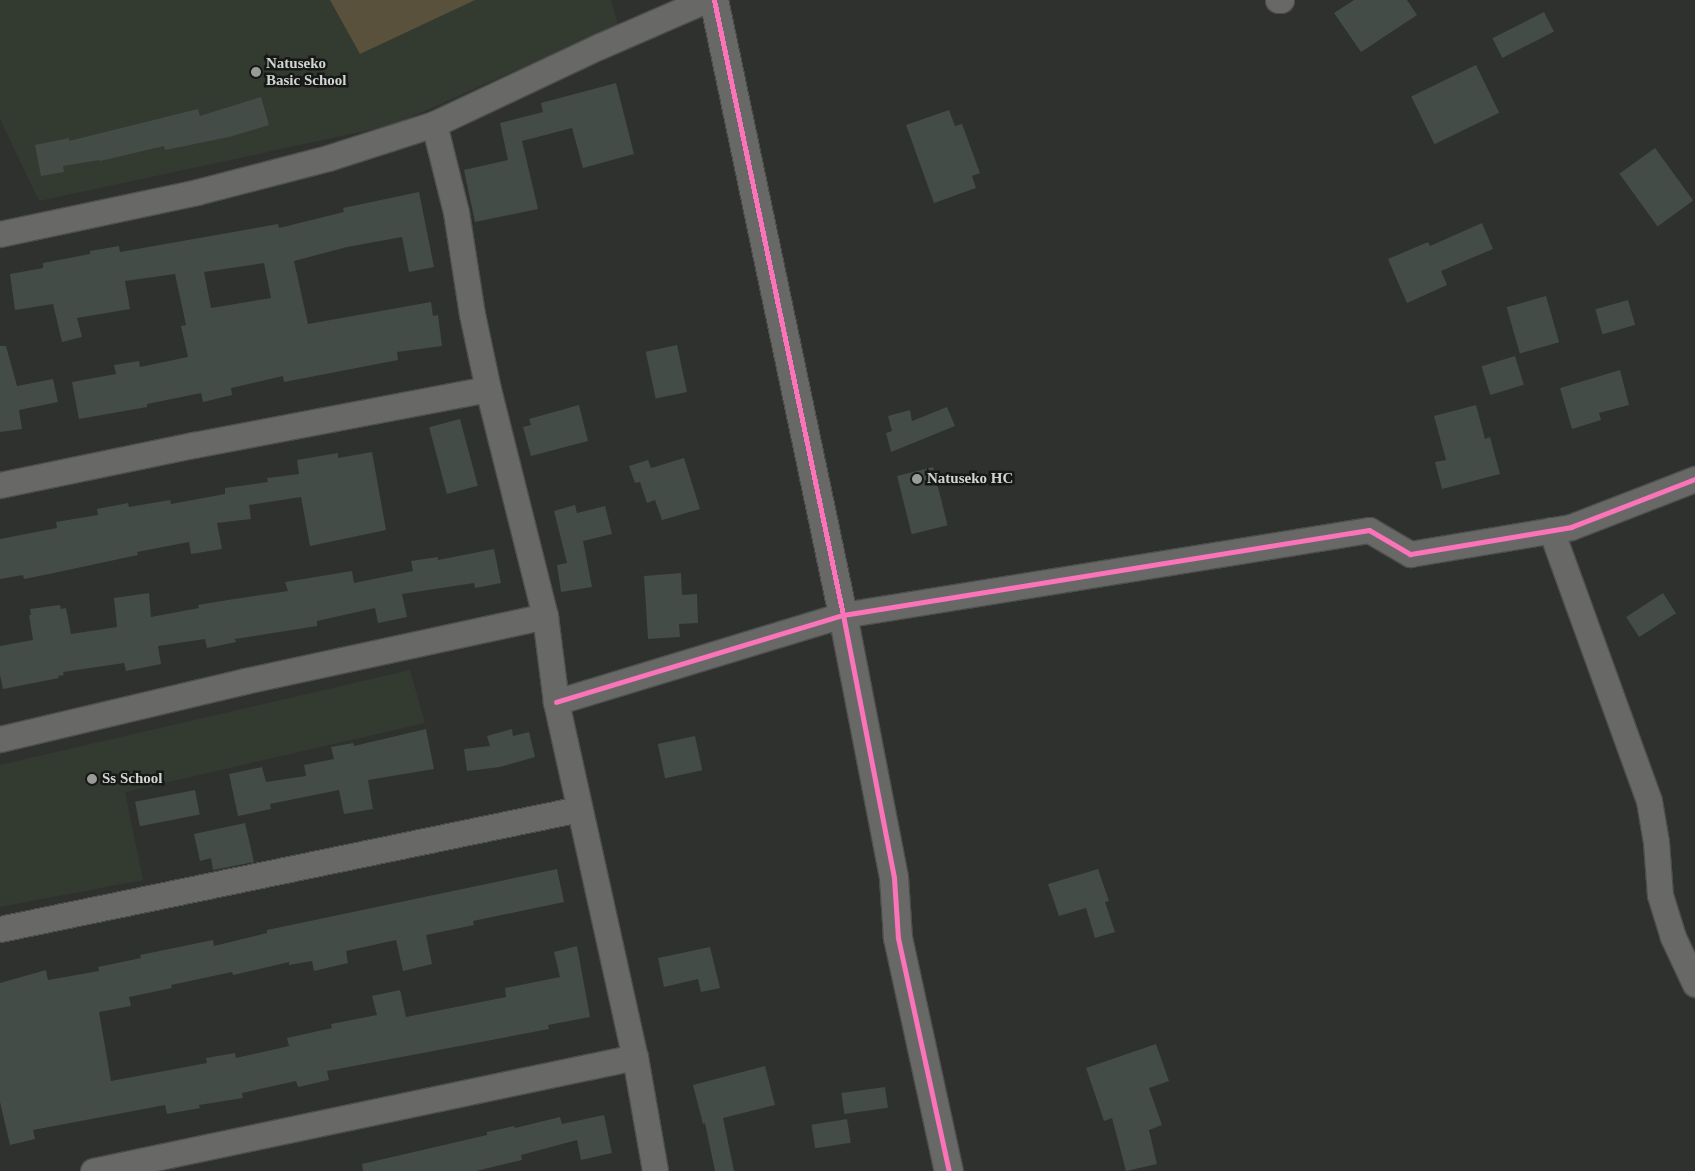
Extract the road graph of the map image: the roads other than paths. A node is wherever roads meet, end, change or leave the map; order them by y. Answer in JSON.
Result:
{"nodes":[{"id":1,"x":706,"y":0,"type":"edge"},
{"id":2,"x":714,"y":0,"type":"edge"},
{"id":3,"x":434,"y":124,"type":"junction"},
{"id":4,"x":0,"y":234,"type":"edge"},
{"id":5,"x":488,"y":389,"type":"junction"},
{"id":6,"x":1695,"y":479,"type":"edge"},
{"id":7,"x":0,"y":485,"type":"edge"},
{"id":8,"x":1551,"y":530,"type":"junction"},
{"id":9,"x":843,"y":615,"type":"junction"},
{"id":10,"x":546,"y":616,"type":"junction"},
{"id":11,"x":556,"y":702,"type":"junction"},
{"id":12,"x":0,"y":739,"type":"edge"},
{"id":13,"x":579,"y":809,"type":"junction"},
{"id":14,"x":0,"y":929,"type":"edge"},
{"id":15,"x":1695,"y":984,"type":"edge"},
{"id":16,"x":635,"y":1057,"type":"junction"},
{"id":17,"x":93,"y":1171,"type":"edge"},
{"id":18,"x":656,"y":1171,"type":"edge"},
{"id":19,"x":949,"y":1171,"type":"edge"}],
"edges":[{"from":1,"to":3,"type":"street"},
{"from":2,"to":9,"type":"street"},
{"from":3,"to":4,"type":"street"},
{"from":3,"to":5,"type":"street"},
{"from":5,"to":7,"type":"street"},
{"from":5,"to":10,"type":"street"},
{"from":6,"to":8,"type":"street"},
{"from":8,"to":9,"type":"street"},
{"from":8,"to":15,"type":"street"},
{"from":9,"to":11,"type":"street"},
{"from":9,"to":19,"type":"street"},
{"from":10,"to":11,"type":"street"},
{"from":10,"to":12,"type":"street"},
{"from":11,"to":13,"type":"street"},
{"from":13,"to":14,"type":"street"},
{"from":13,"to":16,"type":"street"},
{"from":16,"to":17,"type":"street"},
{"from":16,"to":18,"type":"street"}]}
